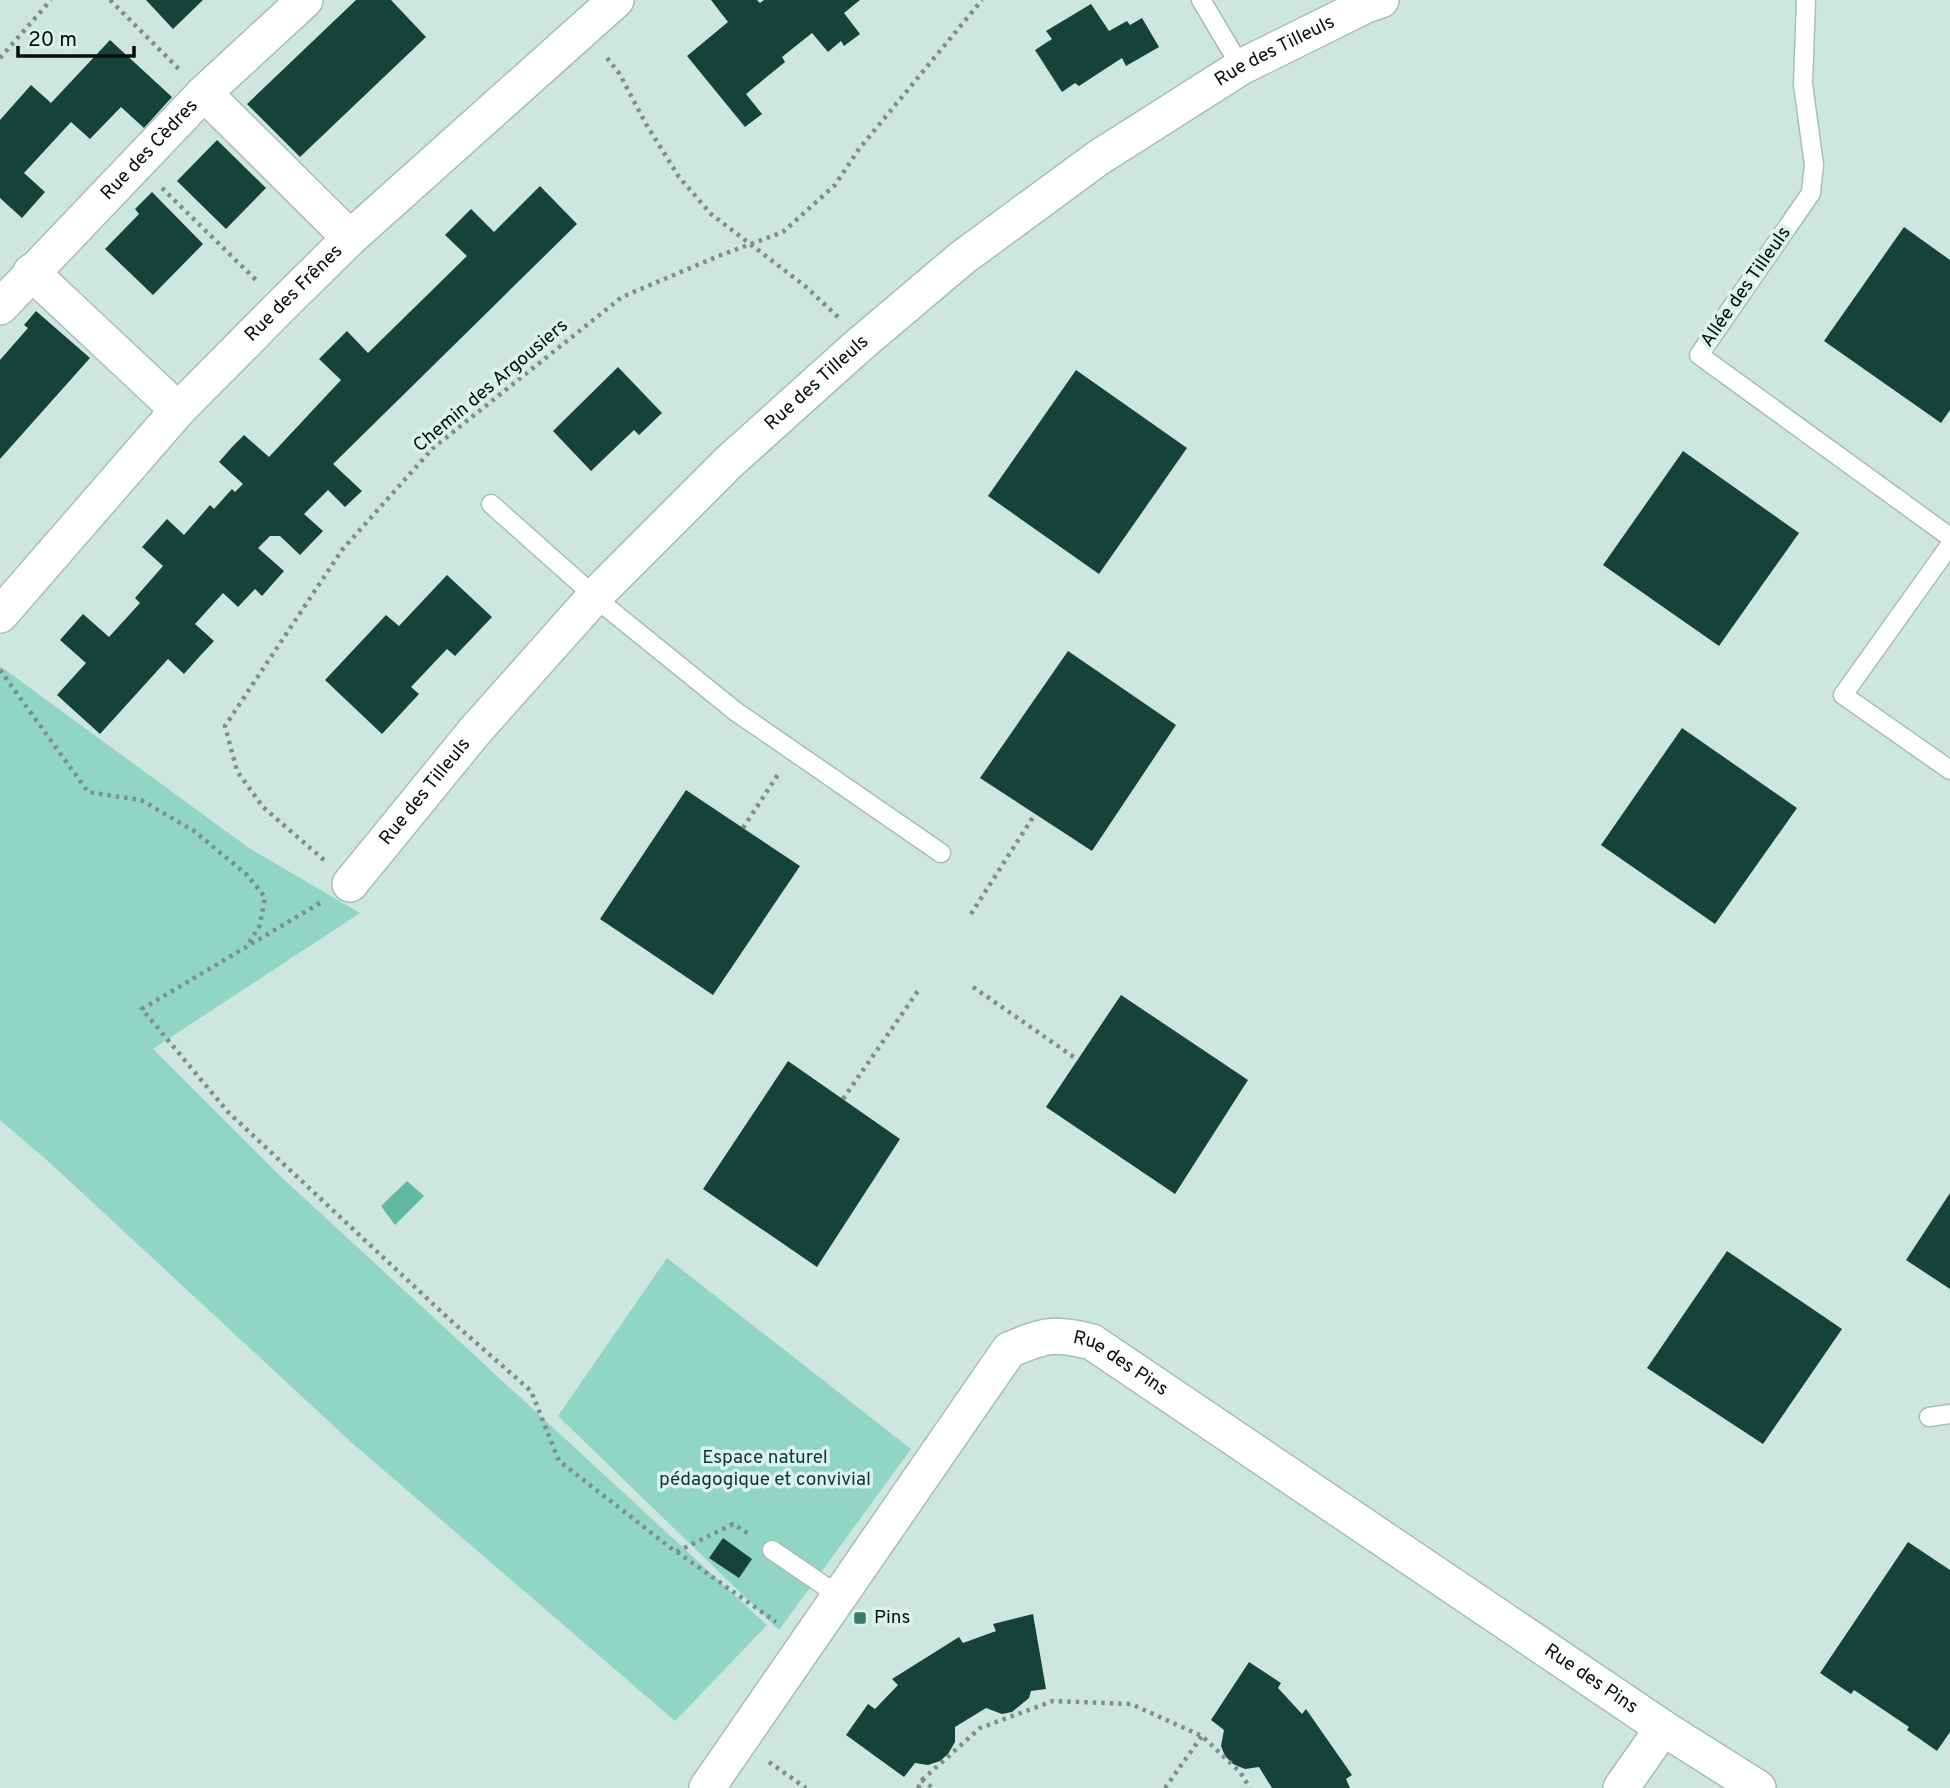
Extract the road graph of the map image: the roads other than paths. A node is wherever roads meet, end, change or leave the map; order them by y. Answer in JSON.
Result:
{"nodes":[{"id":1,"x":305,"y":0,"type":"edge"},
{"id":2,"x":616,"y":0,"type":"edge"},
{"id":3,"x":1201,"y":0,"type":"edge"},
{"id":4,"x":1381,"y":0,"type":"edge"},
{"id":5,"x":1805,"y":0,"type":"edge"},
{"id":6,"x":1241,"y":67,"type":"junction"},
{"id":7,"x":204,"y":93,"type":"junction"},
{"id":8,"x":350,"y":238,"type":"junction"},
{"id":9,"x":31,"y":272,"type":"junction"},
{"id":10,"x":0,"y":307,"type":"edge"},
{"id":11,"x":178,"y":410,"type":"junction"},
{"id":12,"x":491,"y":504,"type":"dead end"},
{"id":13,"x":1950,"y":537,"type":"edge"},
{"id":14,"x":1950,"y":545,"type":"edge"},
{"id":15,"x":594,"y":596,"type":"junction"},
{"id":16,"x":0,"y":615,"type":"edge"},
{"id":17,"x":1950,"y":770,"type":"edge"},
{"id":18,"x":941,"y":853,"type":"dead end"},
{"id":19,"x":350,"y":884,"type":"road end"},
{"id":20,"x":1950,"y":1414,"type":"edge"},
{"id":21,"x":1929,"y":1417,"type":"dead end"},
{"id":22,"x":772,"y":1550,"type":"road end"},
{"id":23,"x":838,"y":1595,"type":"junction"},
{"id":24,"x":1663,"y":1728,"type":"junction"},
{"id":25,"x":708,"y":1788,"type":"edge"},
{"id":26,"x":1621,"y":1788,"type":"edge"},
{"id":27,"x":1758,"y":1788,"type":"edge"}],
"edges":[{"from":1,"to":7,"type":"street","name":"Rue des Cèdres"},
{"from":2,"to":8,"type":"street","name":"Rue des Frênes"},
{"from":3,"to":6,"type":"lane"},
{"from":4,"to":6,"type":"street","name":"Rue des Tilleuls"},
{"from":5,"to":13,"type":"lane","name":"Allée des Tilleuls"},
{"from":6,"to":15,"type":"street","name":"Rue des Tilleuls"},
{"from":7,"to":8,"type":"street"},
{"from":7,"to":9,"type":"street","name":"Rue des Cèdres"},
{"from":8,"to":11,"type":"street","name":"Rue des Frênes"},
{"from":9,"to":10,"type":"street","name":"Rue des Cèdres"},
{"from":9,"to":11,"type":"street"},
{"from":11,"to":16,"type":"street","name":"Rue des Frênes"},
{"from":12,"to":15,"type":"lane"},
{"from":14,"to":17,"type":"lane"},
{"from":15,"to":18,"type":"lane"},
{"from":15,"to":19,"type":"street","name":"Rue des Tilleuls"},
{"from":20,"to":21,"type":"lane"},
{"from":22,"to":23,"type":"lane"},
{"from":23,"to":24,"type":"street","name":"Rue des Pins"},
{"from":23,"to":25,"type":"street","name":"Rue des Pins"},
{"from":24,"to":26,"type":"street"},
{"from":24,"to":27,"type":"street","name":"Rue des Pins"}]}
